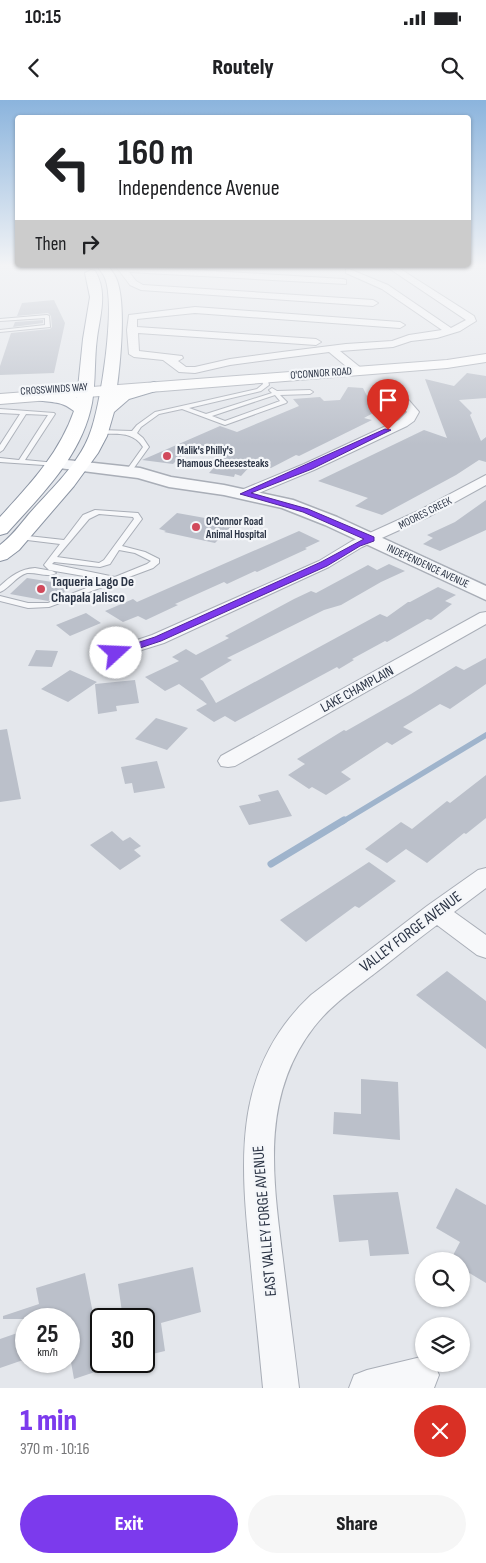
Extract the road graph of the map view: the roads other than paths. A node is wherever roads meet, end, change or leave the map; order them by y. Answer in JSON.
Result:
{"nodes":[{"id":1,"x":48,"y":325,"type":"edge"},
{"id":2,"x":93,"y":325,"type":"edge"},
{"id":3,"x":113,"y":325,"type":"edge"},
{"id":4,"x":132,"y":325,"type":"edge"},
{"id":5,"x":400,"y":325,"type":"edge"},
{"id":6,"x":441,"y":325,"type":"edge"},
{"id":7,"x":466,"y":325,"type":"edge"},
{"id":8,"x":0,"y":330,"type":"edge"},
{"id":9,"x":132,"y":330,"type":"junction"},
{"id":10,"x":450,"y":331,"type":"junction"},
{"id":11,"x":409,"y":338,"type":"junction"},
{"id":12,"x":366,"y":346,"type":"junction"},
{"id":13,"x":331,"y":349,"type":"junction"},
{"id":14,"x":317,"y":351,"type":"junction"},
{"id":15,"x":486,"y":358,"type":"edge"},
{"id":16,"x":86,"y":369,"type":"junction"},
{"id":17,"x":349,"y":371,"type":"junction"},
{"id":18,"x":265,"y":381,"type":"junction"},
{"id":19,"x":109,"y":382,"type":"junction"},
{"id":20,"x":154,"y":385,"type":"junction"},
{"id":21,"x":84,"y":390,"type":"junction"},
{"id":22,"x":44,"y":392,"type":"junction"},
{"id":23,"x":310,"y":392,"type":"dead end"},
{"id":24,"x":0,"y":393,"type":"edge"},
{"id":25,"x":276,"y":393,"type":"junction"},
{"id":26,"x":0,"y":399,"type":"edge"},
{"id":27,"x":402,"y":399,"type":"dead end"},
{"id":28,"x":182,"y":407,"type":"junction"},
{"id":29,"x":82,"y":410,"type":"junction"},
{"id":30,"x":106,"y":410,"type":"junction"},
{"id":31,"x":0,"y":411,"type":"edge"},
{"id":32,"x":24,"y":412,"type":"junction"},
{"id":33,"x":206,"y":416,"type":"junction"},
{"id":34,"x":99,"y":432,"type":"junction"},
{"id":35,"x":134,"y":433,"type":"junction"},
{"id":36,"x":0,"y":450,"type":"edge"},
{"id":37,"x":3,"y":460,"type":"edge"},
{"id":38,"x":21,"y":462,"type":"junction"},
{"id":39,"x":63,"y":468,"type":"junction"},
{"id":40,"x":0,"y":470,"type":"edge"},
{"id":41,"x":129,"y":472,"type":"junction"},
{"id":42,"x":486,"y":479,"type":"edge"},
{"id":43,"x":169,"y":482,"type":"junction"},
{"id":44,"x":244,"y":494,"type":"junction"},
{"id":45,"x":0,"y":529,"type":"edge"},
{"id":46,"x":19,"y":537,"type":"junction"},
{"id":47,"x":371,"y":539,"type":"junction"},
{"id":48,"x":64,"y":542,"type":"junction"},
{"id":49,"x":118,"y":548,"type":"junction"},
{"id":50,"x":0,"y":555,"type":"edge"},
{"id":51,"x":52,"y":560,"type":"junction"},
{"id":52,"x":52,"y":573,"type":"dead end"},
{"id":53,"x":64,"y":575,"type":"dead end"},
{"id":54,"x":116,"y":580,"type":"junction"},
{"id":55,"x":105,"y":584,"type":"junction"},
{"id":56,"x":0,"y":590,"type":"edge"},
{"id":57,"x":486,"y":594,"type":"edge"},
{"id":58,"x":0,"y":598,"type":"edge"},
{"id":59,"x":486,"y":617,"type":"edge"},
{"id":60,"x":116,"y":653,"type":"dead end"},
{"id":61,"x":228,"y":761,"type":"dead end"},
{"id":62,"x":486,"y":876,"type":"edge"},
{"id":63,"x":436,"y":912,"type":"junction"},
{"id":64,"x":486,"y":948,"type":"edge"},
{"id":65,"x":337,"y":989,"type":"joint"},
{"id":66,"x":421,"y":1375,"type":"dead end"},
{"id":67,"x":280,"y":1388,"type":"edge"},
{"id":68,"x":367,"y":1388,"type":"edge"}],
"edges":[{"from":1,"to":8,"type":"lane"},
{"from":2,"to":16,"type":"main road"},
{"from":3,"to":19,"type":"main road"},
{"from":4,"to":9,"type":"street"},
{"from":5,"to":11,"type":"street"},
{"from":6,"to":10,"type":"street"},
{"from":7,"to":10,"type":"street"},
{"from":9,"to":12,"type":"street"},
{"from":9,"to":14,"type":"street"},
{"from":10,"to":11,"type":"street"},
{"from":11,"to":12,"type":"street"},
{"from":12,"to":13,"type":"street"},
{"from":13,"to":14,"type":"street"},
{"from":13,"to":17,"type":"street"},
{"from":14,"to":17,"type":"street"},
{"from":15,"to":17,"type":"main road","name":"O'CONNOR ROAD"},
{"from":16,"to":21,"type":"main road"},
{"from":16,"to":22,"type":"main road"},
{"from":17,"to":18,"type":"main road","name":"O'CONNOR ROAD"},
{"from":18,"to":20,"type":"main road","name":"O'CONNOR ROAD"},
{"from":18,"to":25,"type":"lane"},
{"from":18,"to":28,"type":"lane"},
{"from":19,"to":20,"type":"main road","name":"O'CONNOR ROAD"},
{"from":19,"to":21,"type":"main road","name":"O'CONNOR ROAD"},
{"from":19,"to":30,"type":"main road"},
{"from":20,"to":30,"type":"main road"},
{"from":21,"to":22,"type":"main road","name":"CROSSWINDS WAY"},
{"from":21,"to":29,"type":"main road"},
{"from":22,"to":24,"type":"main road","name":"CROSSWINDS WAY"},
{"from":22,"to":26,"type":"main road","name":"CROSSWINDS WAY"},
{"from":22,"to":29,"type":"main road"},
{"from":23,"to":25,"type":"lane"},
{"from":25,"to":33,"type":"lane"},
{"from":25,"to":33,"type":"lane"},
{"from":27,"to":44,"type":"street"},
{"from":28,"to":33,"type":"lane"},
{"from":28,"to":35,"type":"lane"},
{"from":29,"to":39,"type":"main road"},
{"from":30,"to":34,"type":"main road"},
{"from":31,"to":32,"type":"lane"},
{"from":32,"to":36,"type":"lane"},
{"from":32,"to":38,"type":"lane"},
{"from":34,"to":35,"type":"lane"},
{"from":34,"to":39,"type":"main road"},
{"from":35,"to":41,"type":"lane"},
{"from":37,"to":38,"type":"lane"},
{"from":37,"to":40,"type":"lane"},
{"from":38,"to":39,"type":"lane"},
{"from":39,"to":41,"type":"street","name":"INDEPENDENCE AVENUE"},
{"from":39,"to":43,"type":"street","name":"INDEPENDENCE AVENUE"},
{"from":39,"to":45,"type":"main road"},
{"from":39,"to":46,"type":"main road"},
{"from":41,"to":43,"type":"street","name":"INDEPENDENCE AVENUE"},
{"from":42,"to":47,"type":"street","name":"MOORES CREEK"},
{"from":43,"to":44,"type":"street","name":"INDEPENDENCE AVENUE"},
{"from":44,"to":47,"type":"street","name":"INDEPENDENCE AVENUE"},
{"from":46,"to":48,"type":"lane"},
{"from":46,"to":50,"type":"main road"},
{"from":47,"to":57,"type":"street","name":"INDEPENDENCE AVENUE"},
{"from":47,"to":60,"type":"street","name":"MOORES CREEK"},
{"from":48,"to":49,"type":"lane"},
{"from":48,"to":51,"type":"lane"},
{"from":49,"to":51,"type":"lane"},
{"from":49,"to":54,"type":"lane"},
{"from":51,"to":54,"type":"lane"},
{"from":52,"to":56,"type":"lane"},
{"from":53,"to":55,"type":"lane"},
{"from":54,"to":55,"type":"lane"},
{"from":55,"to":58,"type":"lane"},
{"from":59,"to":61,"type":"street","name":"LAKE CHAMPLAIN"},
{"from":62,"to":63,"type":"street","name":"VALLEY FORGE AVENUE"},
{"from":63,"to":64,"type":"street"},
{"from":63,"to":65,"type":"street","name":"VALLEY FORGE AVENUE"},
{"from":65,"to":67,"type":"street","name":"EAST VALLEY FORGE AVENUE"},
{"from":66,"to":68,"type":"street"}]}
